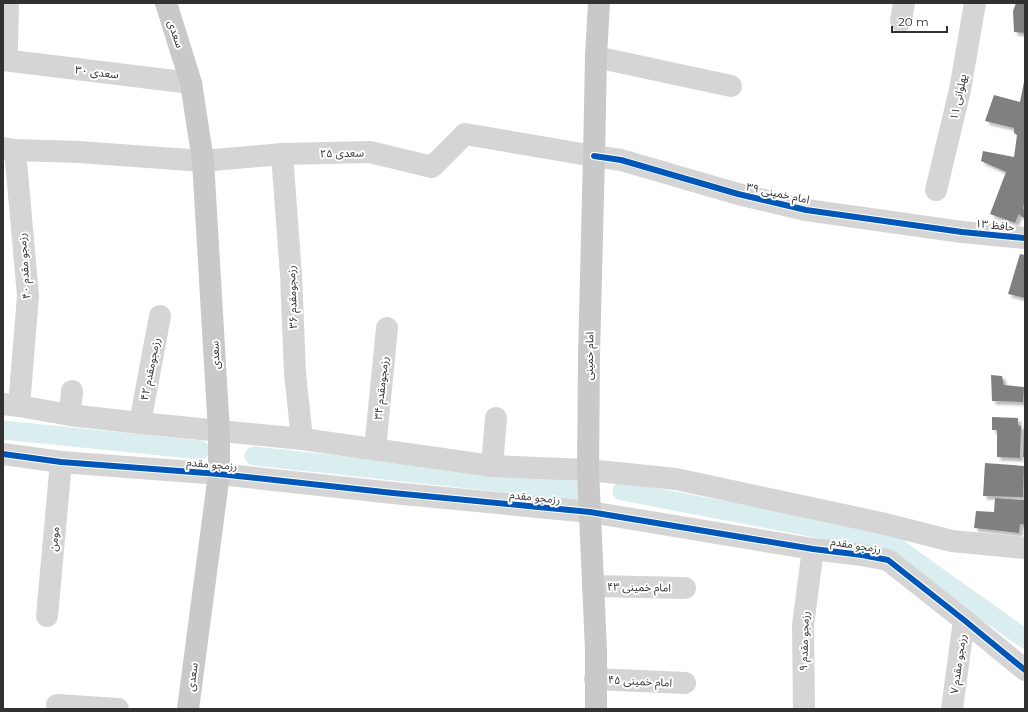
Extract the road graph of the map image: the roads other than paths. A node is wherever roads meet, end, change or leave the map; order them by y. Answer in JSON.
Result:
{"nodes":[{"id":1,"x":8,"y":3,"type":"edge"},
{"id":2,"x":166,"y":3,"type":"edge"},
{"id":3,"x":599,"y":3,"type":"edge"},
{"id":4,"x":976,"y":3,"type":"edge"},
{"id":5,"x":4,"y":53,"type":"edge"},
{"id":6,"x":596,"y":57,"type":"junction"},
{"id":7,"x":191,"y":83,"type":"junction"},
{"id":8,"x":731,"y":86,"type":"dead end"},
{"id":9,"x":465,"y":134,"type":"joint"},
{"id":10,"x":9,"y":149,"type":"edge"},
{"id":11,"x":282,"y":154,"type":"junction"},
{"id":12,"x":594,"y":156,"type":"junction"},
{"id":13,"x":203,"y":161,"type":"junction"},
{"id":14,"x":936,"y":190,"type":"dead end"},
{"id":15,"x":962,"y":232,"type":"joint"},
{"id":16,"x":1025,"y":238,"type":"edge"},
{"id":17,"x":160,"y":316,"type":"dead end"},
{"id":18,"x":387,"y":328,"type":"dead end"},
{"id":19,"x":72,"y":391,"type":"dead end"},
{"id":20,"x":11,"y":405,"type":"edge"},
{"id":21,"x":70,"y":415,"type":"junction"},
{"id":22,"x":496,"y":418,"type":"dead end"},
{"id":23,"x":140,"y":423,"type":"junction"},
{"id":24,"x":219,"y":432,"type":"junction"},
{"id":25,"x":302,"y":439,"type":"junction"},
{"id":26,"x":376,"y":449,"type":"junction"},
{"id":27,"x":3,"y":454,"type":"edge"},
{"id":28,"x":61,"y":462,"type":"junction"},
{"id":29,"x":492,"y":466,"type":"junction"},
{"id":30,"x":588,"y":470,"type":"junction"},
{"id":31,"x":219,"y":474,"type":"junction"},
{"id":32,"x":590,"y":512,"type":"junction"},
{"id":33,"x":1025,"y":548,"type":"edge"},
{"id":34,"x":813,"y":549,"type":"junction"},
{"id":35,"x":593,"y":586,"type":"junction"},
{"id":36,"x":685,"y":588,"type":"dead end"},
{"id":37,"x":47,"y":616,"type":"dead end"},
{"id":38,"x":964,"y":620,"type":"junction"},
{"id":39,"x":1025,"y":670,"type":"edge"},
{"id":40,"x":595,"y":679,"type":"junction"},
{"id":41,"x":685,"y":683,"type":"dead end"},
{"id":42,"x":57,"y":705,"type":"dead end"},
{"id":43,"x":118,"y":709,"type":"edge"},
{"id":44,"x":188,"y":709,"type":"edge"},
{"id":45,"x":596,"y":709,"type":"edge"},
{"id":46,"x":804,"y":709,"type":"edge"},
{"id":47,"x":952,"y":709,"type":"edge"}],
"edges":[{"from":1,"to":5,"type":"street","name":"سعدی ۳۰"},
{"from":2,"to":7,"type":"main road","name":"سعدی"},
{"from":3,"to":6,"type":"main road","name":"امام خمینی"},
{"from":4,"to":14,"type":"street","name":"پهلوانی ۱۱"},
{"from":5,"to":7,"type":"street","name":"سعدی ۳۰"},
{"from":6,"to":8,"type":"street"},
{"from":6,"to":12,"type":"main road","name":"امام خمینی"},
{"from":7,"to":13,"type":"main road","name":"سعدی"},
{"from":9,"to":11,"type":"street","name":"سعدی ۲۵"},
{"from":9,"to":12,"type":"street","name":"امام خمینی ۳۹"},
{"from":10,"to":13,"type":"street","name":"سعدی ۲۵"},
{"from":10,"to":20,"type":"street","name":"رزمجو مقدم ۴۰"},
{"from":11,"to":13,"type":"street","name":"سعدی ۲۵"},
{"from":11,"to":25,"type":"street","name":"رزمجومقدم ۳۶"},
{"from":12,"to":15,"type":"street","name":"امام خمینی ۳۹"},
{"from":12,"to":30,"type":"main road","name":"امام خمینی"},
{"from":13,"to":24,"type":"main road","name":"سعدی"},
{"from":15,"to":16,"type":"street","name":"حافظ ۱۳"},
{"from":17,"to":23,"type":"street","name":"رزمجومقدم ۴۲"},
{"from":18,"to":26,"type":"street","name":"رزمجومقدم ۳۴"},
{"from":19,"to":21,"type":"street"},
{"from":20,"to":21,"type":"street"},
{"from":21,"to":23,"type":"street"},
{"from":22,"to":29,"type":"street"},
{"from":23,"to":24,"type":"street"},
{"from":24,"to":25,"type":"street"},
{"from":24,"to":31,"type":"main road","name":"سعدی"},
{"from":25,"to":26,"type":"street"},
{"from":26,"to":29,"type":"street"},
{"from":27,"to":28,"type":"street","name":"رزمجو مقدم"},
{"from":28,"to":31,"type":"street","name":"رزمجو مقدم"},
{"from":28,"to":37,"type":"street","name":"مومن"},
{"from":29,"to":30,"type":"street"},
{"from":30,"to":32,"type":"main road","name":"امام خمینی"},
{"from":30,"to":33,"type":"street"},
{"from":31,"to":32,"type":"street","name":"رزمجو مقدم"},
{"from":31,"to":44,"type":"main road","name":"سعدی"},
{"from":32,"to":34,"type":"street","name":"رزمجو مقدم"},
{"from":32,"to":35,"type":"main road","name":"امام خمینی"},
{"from":34,"to":38,"type":"street","name":"رزمجو مقدم"},
{"from":34,"to":46,"type":"street","name":"رزمجو مقدم ۹"},
{"from":35,"to":36,"type":"street","name":"امام خمینی ۴۳"},
{"from":35,"to":40,"type":"main road","name":"امام خمینی"},
{"from":38,"to":39,"type":"street","name":"رزمجو مقدم"},
{"from":38,"to":47,"type":"street","name":"رزمجو مقدم ۷"},
{"from":40,"to":41,"type":"street","name":"امام خمینی ۴۵"},
{"from":40,"to":45,"type":"main road","name":"امام خمینی"},
{"from":42,"to":43,"type":"street"}]}
